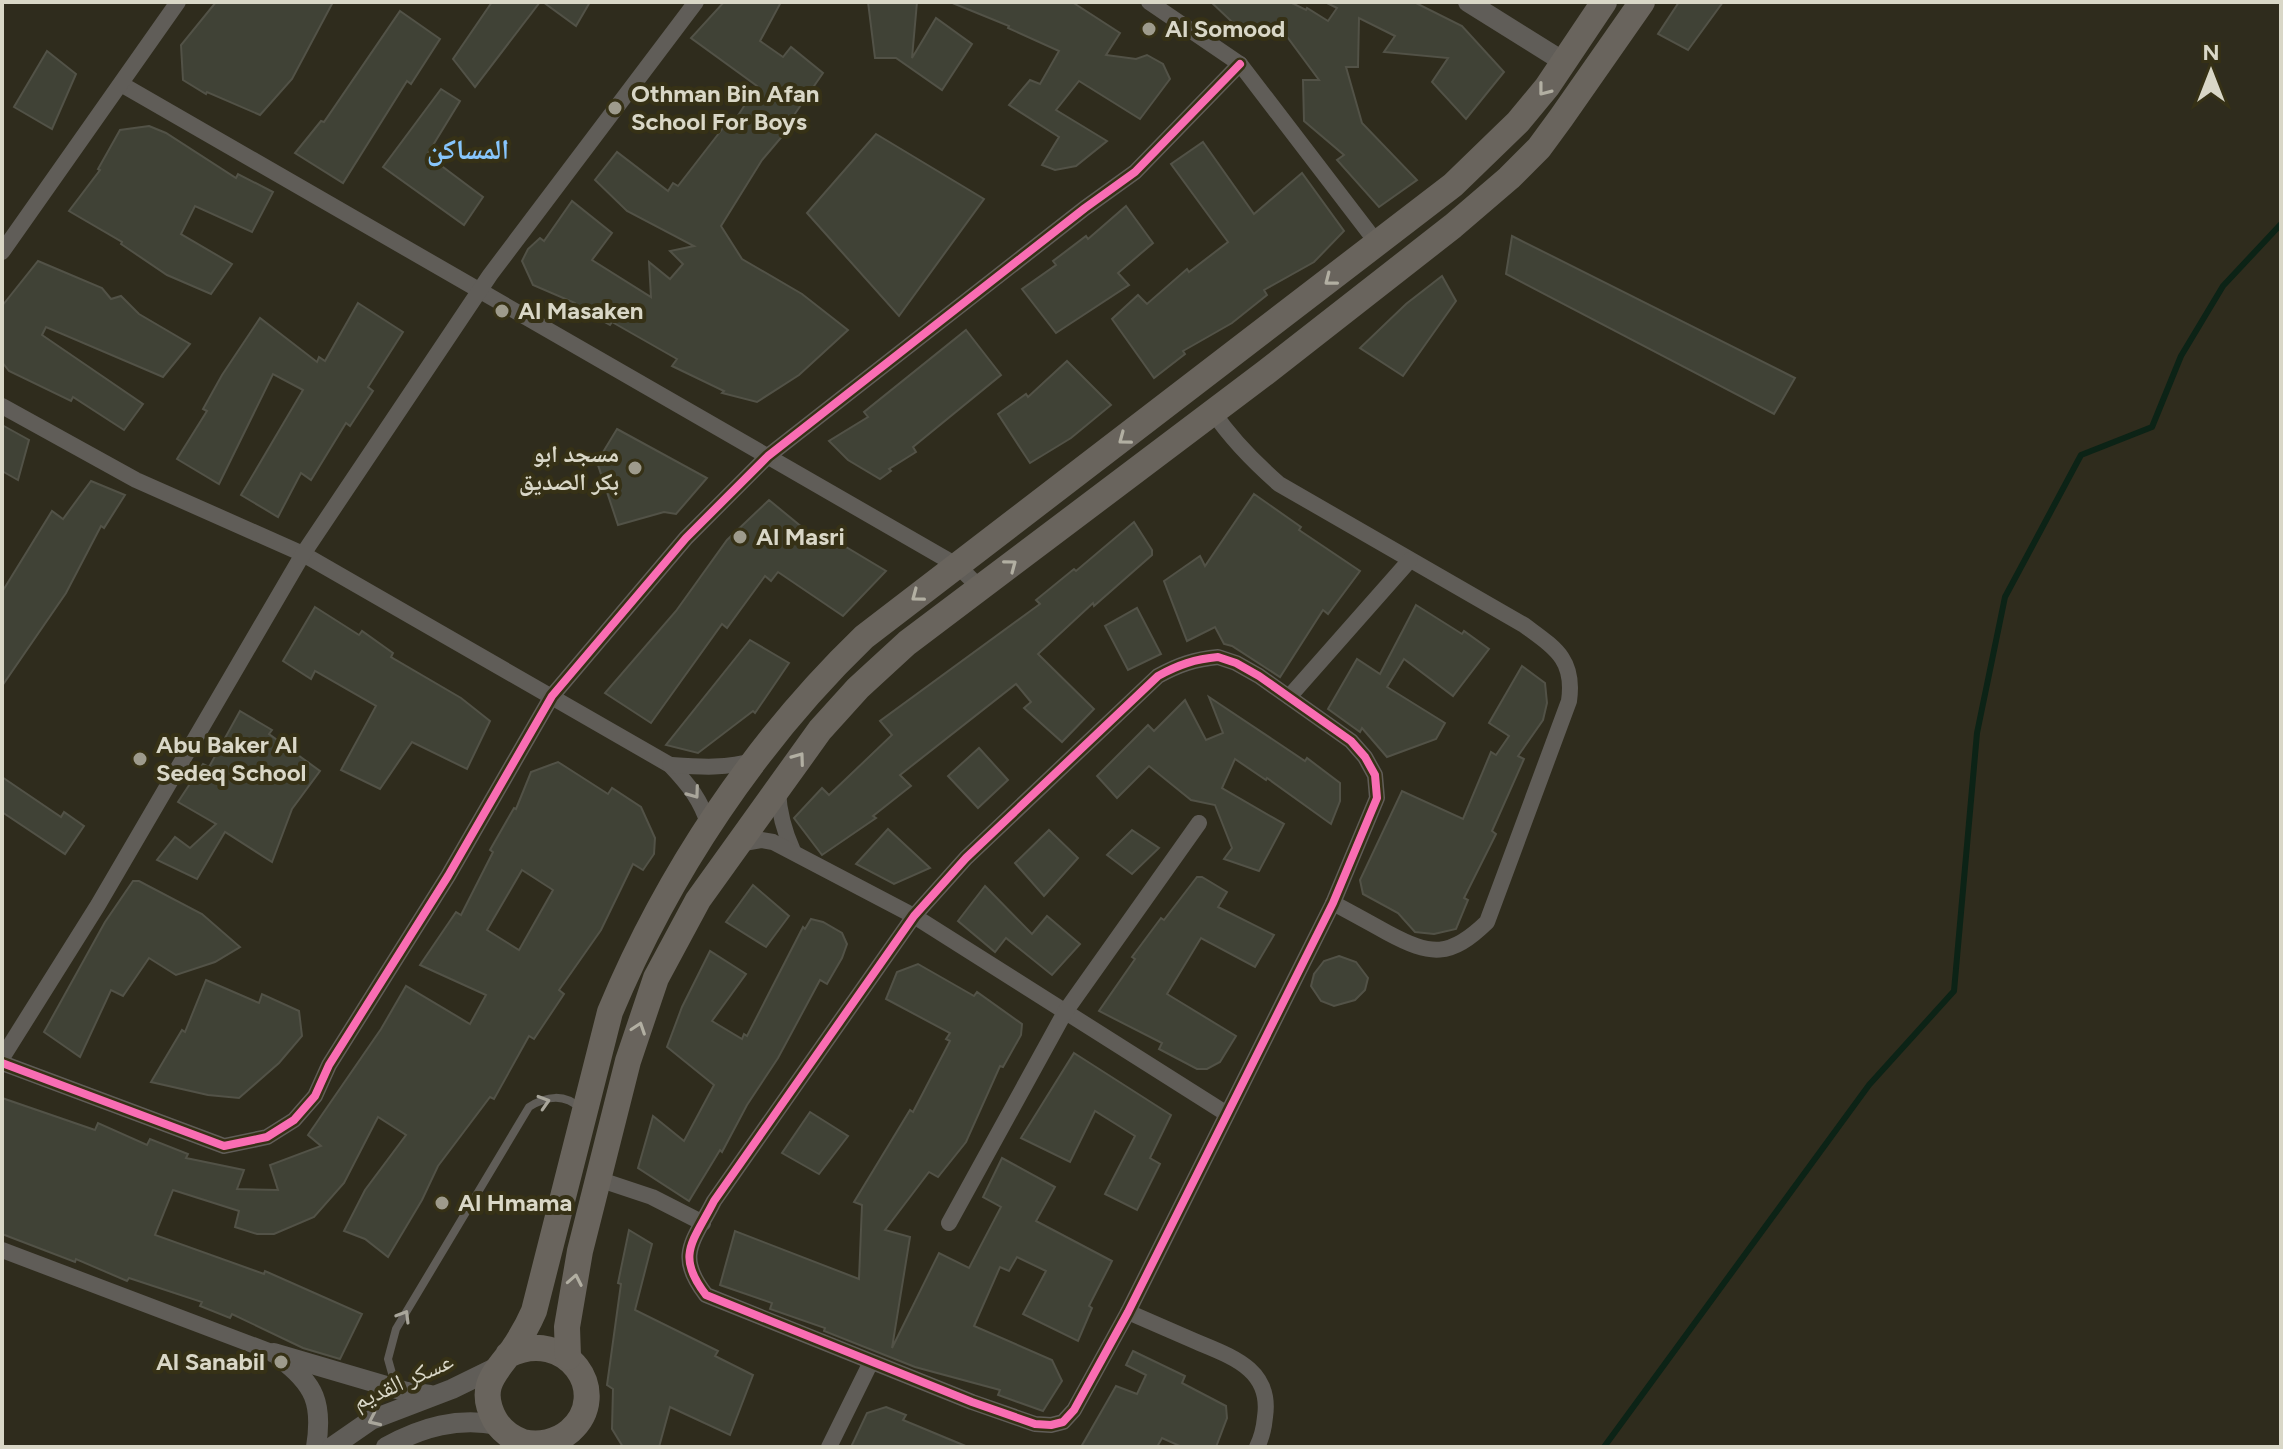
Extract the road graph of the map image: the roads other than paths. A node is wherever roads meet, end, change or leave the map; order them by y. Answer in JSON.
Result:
{"nodes":[{"id":1,"x":178,"y":2,"type":"edge"},
{"id":2,"x":696,"y":2,"type":"edge"},
{"id":3,"x":1149,"y":2,"type":"edge"},
{"id":4,"x":1468,"y":2,"type":"edge"},
{"id":5,"x":1604,"y":2,"type":"edge"},
{"id":6,"x":1642,"y":2,"type":"edge"},
{"id":7,"x":1564,"y":62,"type":"junction"},
{"id":8,"x":1240,"y":64,"type":"junction"},
{"id":9,"x":121,"y":84,"type":"junction"},
{"id":10,"x":1377,"y":243,"type":"junction"},
{"id":11,"x":2,"y":252,"type":"edge"},
{"id":12,"x":481,"y":291,"type":"junction"},
{"id":13,"x":2,"y":406,"type":"edge"},
{"id":14,"x":1213,"y":412,"type":"junction"},
{"id":15,"x":768,"y":456,"type":"junction"},
{"id":16,"x":303,"y":554,"type":"junction"},
{"id":17,"x":1410,"y":560,"type":"junction"},
{"id":18,"x":958,"y":566,"type":"junction"},
{"id":19,"x":980,"y":588,"type":"junction"},
{"id":20,"x":552,"y":696,"type":"junction"},
{"id":21,"x":1289,"y":697,"type":"junction"},
{"id":22,"x":759,"y":758,"type":"junction"},
{"id":23,"x":670,"y":765,"type":"junction"},
{"id":24,"x":778,"y":788,"type":"junction"},
{"id":25,"x":1199,"y":823,"type":"dead end"},
{"id":26,"x":709,"y":826,"type":"junction"},
{"id":27,"x":738,"y":844,"type":"junction"},
{"id":28,"x":793,"y":851,"type":"junction"},
{"id":29,"x":1333,"y":903,"type":"junction"},
{"id":30,"x":914,"y":916,"type":"junction"},
{"id":31,"x":1065,"y":1012,"type":"junction"},
{"id":32,"x":2,"y":1061,"type":"edge"},
{"id":33,"x":584,"y":1113,"type":"junction"},
{"id":34,"x":1227,"y":1114,"type":"junction"},
{"id":35,"x":598,"y":1179,"type":"junction"},
{"id":36,"x":703,"y":1223,"type":"junction"},
{"id":37,"x":949,"y":1223,"type":"dead end"},
{"id":38,"x":2,"y":1250,"type":"edge"},
{"id":39,"x":1128,"y":1312,"type":"junction"},
{"id":40,"x":274,"y":1353,"type":"junction"},
{"id":41,"x":568,"y":1357,"type":"junction"},
{"id":42,"x":502,"y":1361,"type":"junction"},
{"id":43,"x":871,"y":1362,"type":"junction"},
{"id":44,"x":397,"y":1389,"type":"junction"},
{"id":45,"x":434,"y":1396,"type":"junction"},
{"id":46,"x":508,"y":1436,"type":"edge"},
{"id":47,"x":563,"y":1441,"type":"edge"},
{"id":48,"x":316,"y":1447,"type":"edge"},
{"id":49,"x":332,"y":1447,"type":"edge"},
{"id":50,"x":386,"y":1447,"type":"edge"},
{"id":51,"x":829,"y":1447,"type":"edge"},
{"id":52,"x":1257,"y":1447,"type":"edge"}],
"edges":[{"from":1,"to":9,"type":"street"},
{"from":2,"to":12,"type":"street"},
{"from":3,"to":8,"type":"street"},
{"from":4,"to":7,"type":"street"},
{"from":5,"to":7,"type":"main road"},
{"from":6,"to":14,"type":"main road"},
{"from":7,"to":10,"type":"main road","one_way":true},
{"from":8,"to":10,"type":"street"},
{"from":8,"to":15,"type":"street"},
{"from":9,"to":11,"type":"street"},
{"from":9,"to":12,"type":"street"},
{"from":10,"to":18,"type":"main road","one_way":true},
{"from":12,"to":15,"type":"street"},
{"from":12,"to":16,"type":"street"},
{"from":13,"to":16,"type":"street"},
{"from":14,"to":17,"type":"street"},
{"from":19,"to":14,"type":"main road","one_way":true},
{"from":15,"to":18,"type":"street"},
{"from":15,"to":20,"type":"street"},
{"from":16,"to":20,"type":"street"},
{"from":16,"to":32,"type":"street"},
{"from":17,"to":21,"type":"street"},
{"from":17,"to":29,"type":"street"},
{"from":18,"to":19,"type":"street"},
{"from":18,"to":22,"type":"main road","one_way":true},
{"from":24,"to":19,"type":"main road","one_way":true},
{"from":20,"to":23,"type":"street"},
{"from":20,"to":32,"type":"street"},
{"from":21,"to":29,"type":"street"},
{"from":21,"to":30,"type":"street"},
{"from":22,"to":23,"type":"street"},
{"from":22,"to":26,"type":"main road"},
{"from":23,"to":26,"type":"street","one_way":true},
{"from":24,"to":27,"type":"main road"},
{"from":24,"to":28,"type":"street"},
{"from":25,"to":31,"type":"street"},
{"from":26,"to":33,"type":"main road"},
{"from":27,"to":28,"type":"street"},
{"from":35,"to":27,"type":"main road","one_way":true},
{"from":28,"to":30,"type":"street"},
{"from":29,"to":34,"type":"street"},
{"from":30,"to":31,"type":"street"},
{"from":30,"to":36,"type":"street"},
{"from":31,"to":34,"type":"street"},
{"from":31,"to":37,"type":"street"},
{"from":33,"to":42,"type":"main road"},
{"from":44,"to":33,"type":"lane","one_way":true},
{"from":34,"to":39,"type":"street"},
{"from":35,"to":36,"type":"street"},
{"from":41,"to":35,"type":"main road","one_way":true},
{"from":36,"to":43,"type":"street"},
{"from":38,"to":40,"type":"street"},
{"from":39,"to":43,"type":"street"},
{"from":39,"to":52,"type":"street"},
{"from":40,"to":44,"type":"street"},
{"from":40,"to":48,"type":"street"},
{"from":41,"to":42,"type":"main road"},
{"from":41,"to":47,"type":"main road"},
{"from":42,"to":45,"type":"street","name":"عسكر القديم"},
{"from":42,"to":46,"type":"main road"},
{"from":43,"to":51,"type":"street"},
{"from":44,"to":45,"type":"street"},
{"from":45,"to":49,"type":"street","name":"عسكر القديم","one_way":true},
{"from":46,"to":47,"type":"main road"},
{"from":46,"to":50,"type":"street"}]}
